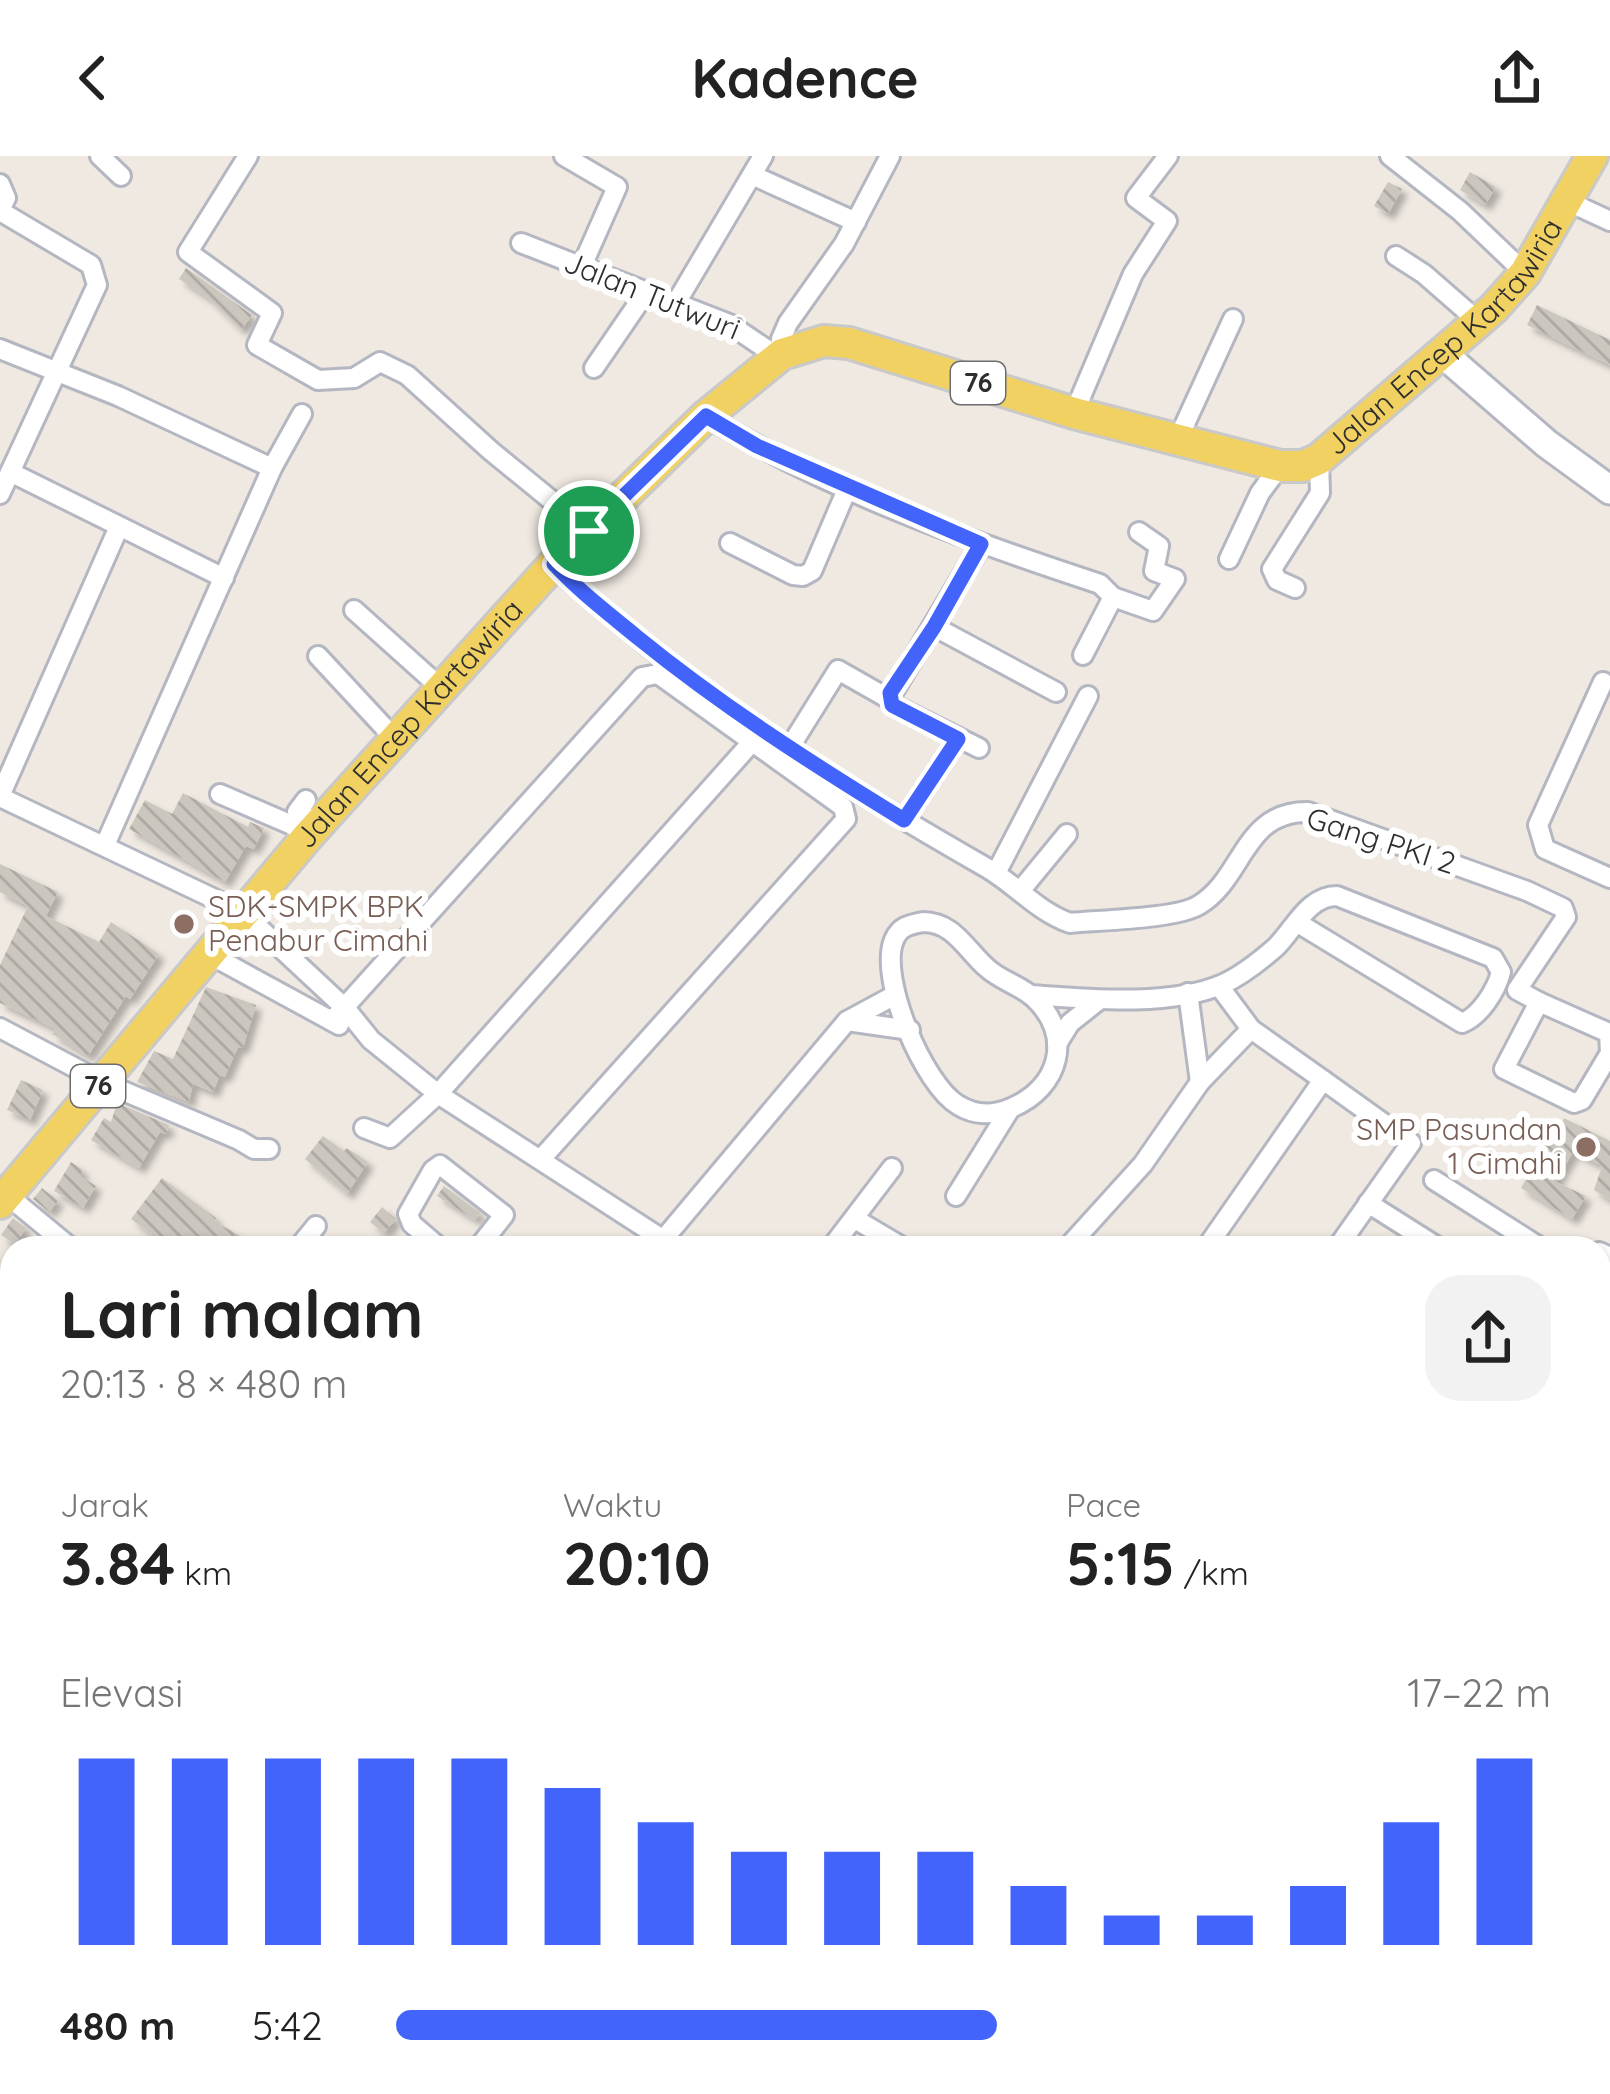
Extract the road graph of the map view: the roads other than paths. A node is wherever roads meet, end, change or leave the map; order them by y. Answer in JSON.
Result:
{"nodes":[{"id":1,"x":100,"y":156,"type":"edge"},
{"id":2,"x":248,"y":156,"type":"edge"},
{"id":3,"x":564,"y":156,"type":"edge"},
{"id":4,"x":763,"y":156,"type":"edge"},
{"id":5,"x":890,"y":156,"type":"edge"},
{"id":6,"x":1168,"y":156,"type":"edge"},
{"id":7,"x":1390,"y":156,"type":"edge"},
{"id":8,"x":1592,"y":156,"type":"edge"},
{"id":9,"x":1416,"y":163,"type":"edge"},
{"id":10,"x":752,"y":175,"type":"junction"},
{"id":11,"x":122,"y":176,"type":"dead end"},
{"id":12,"x":0,"y":184,"type":"edge"},
{"id":13,"x":1568,"y":201,"type":"junction"},
{"id":14,"x":0,"y":210,"type":"edge"},
{"id":15,"x":1610,"y":221,"type":"edge"},
{"id":16,"x":856,"y":222,"type":"junction"},
{"id":17,"x":521,"y":243,"type":"dead end"},
{"id":18,"x":1396,"y":256,"type":"dead end"},
{"id":19,"x":582,"y":266,"type":"junction"},
{"id":20,"x":1525,"y":273,"type":"junction"},
{"id":21,"x":646,"y":292,"type":"junction"},
{"id":22,"x":676,"y":303,"type":"junction"},
{"id":23,"x":1233,"y":320,"type":"dead end"},
{"id":24,"x":1479,"y":322,"type":"junction"},
{"id":25,"x":0,"y":349,"type":"edge"},
{"id":26,"x":1442,"y":353,"type":"junction"},
{"id":27,"x":780,"y":356,"type":"junction"},
{"id":28,"x":594,"y":368,"type":"dead end"},
{"id":29,"x":56,"y":371,"type":"junction"},
{"id":30,"x":1074,"y":413,"type":"junction"},
{"id":31,"x":302,"y":414,"type":"dead end"},
{"id":32,"x":706,"y":416,"type":"junction"},
{"id":33,"x":1178,"y":439,"type":"junction"},
{"id":34,"x":1319,"y":460,"type":"junction"},
{"id":35,"x":1280,"y":466,"type":"junction"},
{"id":36,"x":272,"y":469,"type":"junction"},
{"id":37,"x":10,"y":472,"type":"junction"},
{"id":38,"x":848,"y":487,"type":"junction"},
{"id":39,"x":1608,"y":489,"type":"edge"},
{"id":40,"x":0,"y":494,"type":"edge"},
{"id":41,"x":118,"y":529,"type":"junction"},
{"id":42,"x":589,"y":531,"type":"junction"},
{"id":43,"x":1139,"y":532,"type":"dead end"},
{"id":44,"x":730,"y":543,"type":"dead end"},
{"id":45,"x":981,"y":544,"type":"junction"},
{"id":46,"x":1228,"y":559,"type":"dead end"},
{"id":47,"x":551,"y":567,"type":"junction"},
{"id":48,"x":224,"y":578,"type":"junction"},
{"id":49,"x":1294,"y":588,"type":"dead end"},
{"id":50,"x":1112,"y":597,"type":"junction"},
{"id":51,"x":354,"y":610,"type":"dead end"},
{"id":52,"x":934,"y":627,"type":"junction"},
{"id":53,"x":1083,"y":655,"type":"dead end"},
{"id":54,"x":318,"y":656,"type":"dead end"},
{"id":55,"x":1603,"y":682,"type":"dead end"},
{"id":56,"x":441,"y":688,"type":"junction"},
{"id":57,"x":1056,"y":692,"type":"dead end"},
{"id":58,"x":1088,"y":696,"type":"dead end"},
{"id":59,"x":890,"y":699,"type":"junction"},
{"id":60,"x":395,"y":739,"type":"junction"},
{"id":61,"x":958,"y":739,"type":"junction"},
{"id":62,"x":752,"y":742,"type":"junction"},
{"id":63,"x":979,"y":748,"type":"dead end"},
{"id":64,"x":788,"y":750,"type":"junction"},
{"id":65,"x":220,"y":794,"type":"dead end"},
{"id":66,"x":0,"y":797,"type":"edge"},
{"id":67,"x":311,"y":820,"type":"junction"},
{"id":68,"x":904,"y":820,"type":"junction"},
{"id":69,"x":1067,"y":834,"type":"dead end"},
{"id":70,"x":105,"y":845,"type":"junction"},
{"id":71,"x":996,"y":873,"type":"junction"},
{"id":72,"x":1610,"y":878,"type":"edge"},
{"id":73,"x":1020,"y":891,"type":"junction"},
{"id":74,"x":242,"y":912,"type":"junction"},
{"id":75,"x":1298,"y":923,"type":"junction"},
{"id":76,"x":207,"y":953,"type":"junction"},
{"id":77,"x":1219,"y":986,"type":"junction"},
{"id":78,"x":1188,"y":993,"type":"junction"},
{"id":79,"x":895,"y":995,"type":"junction"},
{"id":80,"x":1031,"y":995,"type":"junction"},
{"id":81,"x":1527,"y":996,"type":"junction"},
{"id":82,"x":1099,"y":1000,"type":"junction"},
{"id":83,"x":339,"y":1015,"type":"junction"},
{"id":84,"x":848,"y":1021,"type":"junction"},
{"id":85,"x":1251,"y":1029,"type":"junction"},
{"id":86,"x":910,"y":1030,"type":"junction"},
{"id":87,"x":3,"y":1034,"type":"edge"},
{"id":88,"x":1057,"y":1045,"type":"junction"},
{"id":89,"x":1610,"y":1054,"type":"edge"},
{"id":90,"x":1323,"y":1080,"type":"junction"},
{"id":91,"x":102,"y":1082,"type":"junction"},
{"id":92,"x":1200,"y":1082,"type":"junction"},
{"id":93,"x":438,"y":1094,"type":"junction"},
{"id":94,"x":1010,"y":1109,"type":"junction"},
{"id":95,"x":364,"y":1128,"type":"dead end"},
{"id":96,"x":269,"y":1149,"type":"dead end"},
{"id":97,"x":541,"y":1159,"type":"junction"},
{"id":98,"x":892,"y":1168,"type":"dead end"},
{"id":99,"x":1434,"y":1180,"type":"dead end"},
{"id":100,"x":956,"y":1196,"type":"dead end"},
{"id":101,"x":4,"y":1199,"type":"edge"},
{"id":102,"x":1368,"y":1203,"type":"junction"},
{"id":103,"x":855,"y":1220,"type":"junction"},
{"id":104,"x":316,"y":1226,"type":"dead end"},
{"id":105,"x":55,"y":1236,"type":"edge"},
{"id":106,"x":308,"y":1236,"type":"edge"},
{"id":107,"x":426,"y":1236,"type":"edge"},
{"id":108,"x":487,"y":1236,"type":"edge"},
{"id":109,"x":651,"y":1236,"type":"edge"},
{"id":110,"x":671,"y":1236,"type":"edge"},
{"id":111,"x":841,"y":1236,"type":"edge"},
{"id":112,"x":883,"y":1236,"type":"edge"},
{"id":113,"x":1078,"y":1236,"type":"edge"},
{"id":114,"x":1214,"y":1236,"type":"edge"},
{"id":115,"x":1345,"y":1236,"type":"edge"},
{"id":116,"x":1420,"y":1236,"type":"edge"},
{"id":117,"x":1522,"y":1236,"type":"edge"}],
"edges":[{"from":1,"to":11,"type":"street"},
{"from":2,"to":42,"type":"street"},
{"from":3,"to":19,"type":"street"},
{"from":4,"to":10,"type":"street"},
{"from":5,"to":16,"type":"street"},
{"from":6,"to":30,"type":"street"},
{"from":7,"to":9,"type":"street"},
{"from":8,"to":13,"type":"main road","name":"Jalan Encep Kartawiria"},
{"from":9,"to":20,"type":"street"},
{"from":10,"to":16,"type":"street"},
{"from":10,"to":22,"type":"street"},
{"from":12,"to":14,"type":"street"},
{"from":13,"to":15,"type":"street"},
{"from":13,"to":20,"type":"main road","name":"Jalan Encep Kartawiria"},
{"from":14,"to":29,"type":"street"},
{"from":16,"to":27,"type":"street"},
{"from":17,"to":19,"type":"street","name":"Jalan Tutwuri"},
{"from":18,"to":24,"type":"street"},
{"from":19,"to":21,"type":"street","name":"Jalan Tutwuri"},
{"from":20,"to":24,"type":"main road","name":"Jalan Encep Kartawiria"},
{"from":21,"to":22,"type":"street","name":"Jalan Tutwuri"},
{"from":21,"to":28,"type":"street"},
{"from":22,"to":27,"type":"street","name":"Jalan Tutwuri"},
{"from":23,"to":33,"type":"street"},
{"from":24,"to":26,"type":"main road","name":"Jalan Encep Kartawiria"},
{"from":25,"to":29,"type":"street"},
{"from":26,"to":34,"type":"main road","name":"Jalan Encep Kartawiria"},
{"from":26,"to":39,"type":"main road"},
{"from":27,"to":30,"type":"main road","name":"Jalan Encep Kartawiria","number":"76"},
{"from":27,"to":32,"type":"main road","name":"Jalan Encep Kartawiria","number":"76"},
{"from":29,"to":36,"type":"street"},
{"from":29,"to":37,"type":"street"},
{"from":30,"to":33,"type":"main road","name":"Jalan Encep Kartawiria","number":"76"},
{"from":31,"to":36,"type":"street"},
{"from":32,"to":38,"type":"street"},
{"from":32,"to":42,"type":"main road","name":"Jalan Encep Kartawiria","number":"76"},
{"from":33,"to":35,"type":"main road","name":"Jalan Encep Kartawiria","number":"76"},
{"from":34,"to":35,"type":"main road","name":"Jalan Encep Kartawiria","number":"76"},
{"from":34,"to":49,"type":"street"},
{"from":35,"to":46,"type":"street"},
{"from":36,"to":48,"type":"street"},
{"from":37,"to":40,"type":"street"},
{"from":37,"to":41,"type":"street"},
{"from":38,"to":44,"type":"street"},
{"from":38,"to":45,"type":"street"},
{"from":41,"to":48,"type":"street"},
{"from":41,"to":66,"type":"street"},
{"from":42,"to":47,"type":"main road","name":"Jalan Encep Kartawiria","number":"76"},
{"from":43,"to":50,"type":"street"},
{"from":45,"to":50,"type":"street"},
{"from":45,"to":52,"type":"street"},
{"from":47,"to":56,"type":"main road","name":"Jalan Encep Kartawiria","number":"76"},
{"from":47,"to":64,"type":"street","name":"Gang PKI 2"},
{"from":48,"to":70,"type":"street"},
{"from":50,"to":53,"type":"street"},
{"from":51,"to":56,"type":"street"},
{"from":52,"to":57,"type":"street"},
{"from":52,"to":59,"type":"street"},
{"from":54,"to":60,"type":"street"},
{"from":55,"to":72,"type":"street"},
{"from":56,"to":60,"type":"main road","name":"Jalan Encep Kartawiria","number":"76"},
{"from":58,"to":71,"type":"street"},
{"from":59,"to":61,"type":"street"},
{"from":59,"to":64,"type":"street"},
{"from":60,"to":67,"type":"main road","name":"Jalan Encep Kartawiria","number":"76"},
{"from":61,"to":63,"type":"street"},
{"from":61,"to":68,"type":"street"},
{"from":62,"to":83,"type":"street"},
{"from":62,"to":93,"type":"street"},
{"from":62,"to":97,"type":"street"},
{"from":64,"to":68,"type":"street","name":"Gang PKI 2"},
{"from":65,"to":67,"type":"street"},
{"from":66,"to":70,"type":"street"},
{"from":67,"to":74,"type":"main road","name":"Jalan Encep Kartawiria","number":"76"},
{"from":68,"to":71,"type":"street","name":"Gang PKI 2"},
{"from":69,"to":73,"type":"street"},
{"from":70,"to":74,"type":"street"},
{"from":71,"to":73,"type":"street","name":"Gang PKI 2"},
{"from":73,"to":81,"type":"street","name":"Gang PKI 2"},
{"from":74,"to":76,"type":"main road","name":"Jalan Encep Kartawiria","number":"76"},
{"from":74,"to":83,"type":"street"},
{"from":75,"to":75,"type":"street"},
{"from":75,"to":77,"type":"street"},
{"from":76,"to":83,"type":"street"},
{"from":76,"to":91,"type":"main road","name":"Jalan Encep Kartawiria","number":"76"},
{"from":77,"to":78,"type":"street"},
{"from":77,"to":85,"type":"street"},
{"from":78,"to":82,"type":"street"},
{"from":78,"to":92,"type":"street"},
{"from":79,"to":80,"type":"street"},
{"from":79,"to":84,"type":"street"},
{"from":79,"to":86,"type":"street"},
{"from":80,"to":82,"type":"street"},
{"from":80,"to":88,"type":"street"},
{"from":81,"to":89,"type":"street"},
{"from":81,"to":89,"type":"street"},
{"from":82,"to":88,"type":"street"},
{"from":83,"to":93,"type":"street"},
{"from":84,"to":86,"type":"street"},
{"from":84,"to":110,"type":"street"},
{"from":85,"to":90,"type":"street"},
{"from":85,"to":92,"type":"street"},
{"from":86,"to":94,"type":"street"},
{"from":87,"to":91,"type":"street"},
{"from":88,"to":94,"type":"street"},
{"from":90,"to":102,"type":"street"},
{"from":90,"to":114,"type":"street"},
{"from":91,"to":96,"type":"street"},
{"from":91,"to":101,"type":"main road","name":"Jalan Encep Kartawiria","number":"76"},
{"from":92,"to":113,"type":"street"},
{"from":93,"to":95,"type":"street"},
{"from":93,"to":97,"type":"street"},
{"from":94,"to":100,"type":"street"},
{"from":97,"to":109,"type":"street"},
{"from":98,"to":103,"type":"street"},
{"from":99,"to":117,"type":"street"},
{"from":101,"to":105,"type":"street"},
{"from":102,"to":115,"type":"street"},
{"from":102,"to":116,"type":"street"},
{"from":103,"to":111,"type":"street"},
{"from":103,"to":112,"type":"street"},
{"from":104,"to":106,"type":"street"},
{"from":107,"to":108,"type":"street"}]}
